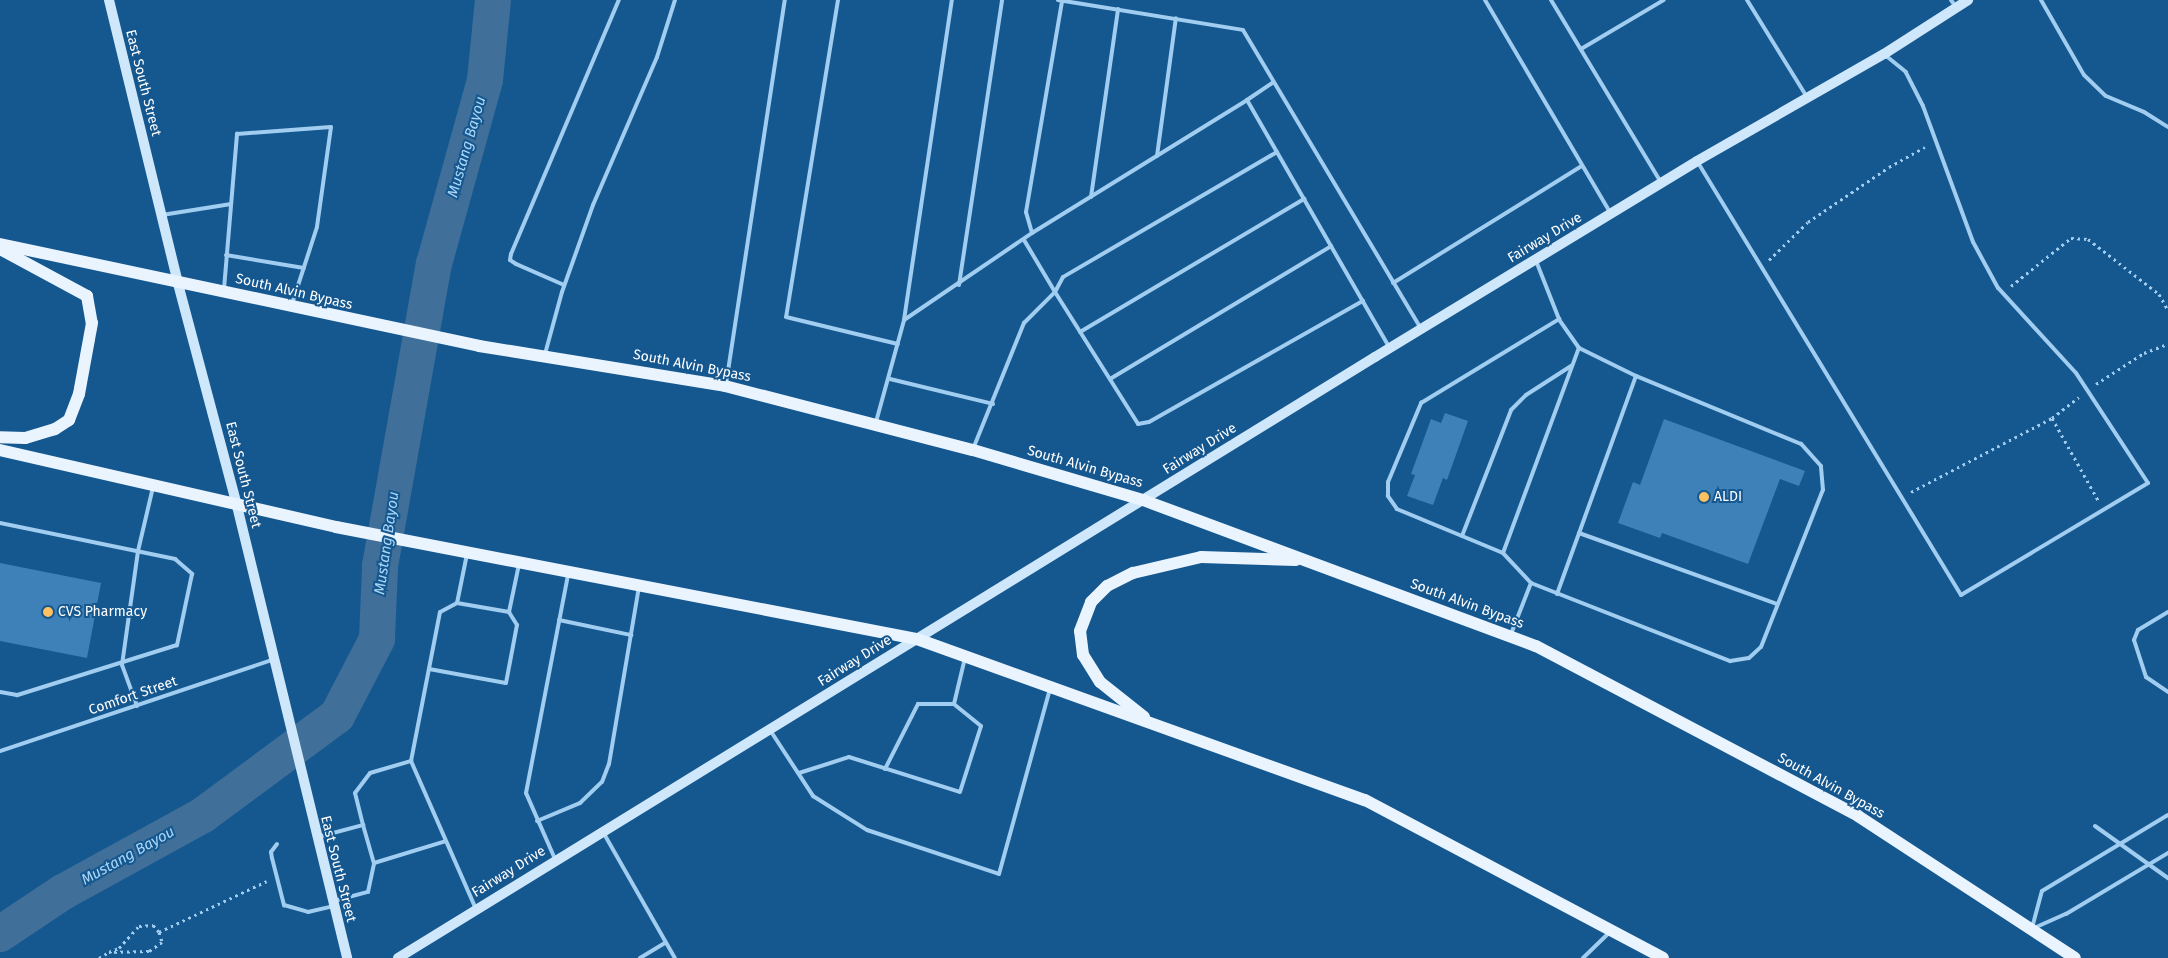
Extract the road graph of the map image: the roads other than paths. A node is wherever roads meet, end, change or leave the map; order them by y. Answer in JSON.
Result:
{"nodes":[{"id":1,"x":109,"y":0,"type":"edge"},
{"id":2,"x":619,"y":0,"type":"edge"},
{"id":3,"x":675,"y":0,"type":"edge"},
{"id":4,"x":785,"y":0,"type":"edge"},
{"id":5,"x":838,"y":0,"type":"edge"},
{"id":6,"x":952,"y":0,"type":"edge"},
{"id":7,"x":1002,"y":0,"type":"edge"},
{"id":8,"x":1058,"y":0,"type":"edge"},
{"id":9,"x":1485,"y":0,"type":"edge"},
{"id":10,"x":1551,"y":0,"type":"edge"},
{"id":11,"x":1664,"y":0,"type":"edge"},
{"id":12,"x":1747,"y":0,"type":"edge"},
{"id":13,"x":1968,"y":0,"type":"edge"},
{"id":14,"x":2041,"y":0,"type":"edge"},
{"id":15,"x":1062,"y":1,"type":"edge"},
{"id":16,"x":1954,"y":4,"type":"edge"},
{"id":17,"x":1118,"y":9,"type":"junction"},
{"id":18,"x":1176,"y":18,"type":"junction"},
{"id":19,"x":1580,"y":49,"type":"junction"},
{"id":20,"x":1884,"y":54,"type":"junction"},
{"id":21,"x":1274,"y":82,"type":"junction"},
{"id":22,"x":1807,"y":97,"type":"junction"},
{"id":23,"x":1248,"y":100,"type":"junction"},
{"id":24,"x":2168,"y":128,"type":"edge"},
{"id":25,"x":1277,"y":152,"type":"junction"},
{"id":26,"x":1157,"y":156,"type":"junction"},
{"id":27,"x":1697,"y":162,"type":"junction"},
{"id":28,"x":1582,"y":166,"type":"junction"},
{"id":29,"x":1661,"y":183,"type":"junction"},
{"id":30,"x":1090,"y":197,"type":"junction"},
{"id":31,"x":1304,"y":199,"type":"junction"},
{"id":32,"x":231,"y":204,"type":"junction"},
{"id":33,"x":1611,"y":214,"type":"junction"},
{"id":34,"x":162,"y":215,"type":"junction"},
{"id":35,"x":1032,"y":233,"type":"junction"},
{"id":36,"x":1024,"y":240,"type":"junction"},
{"id":37,"x":0,"y":244,"type":"edge"},
{"id":38,"x":1331,"y":246,"type":"junction"},
{"id":39,"x":0,"y":249,"type":"edge"},
{"id":40,"x":226,"y":255,"type":"junction"},
{"id":41,"x":1536,"y":260,"type":"junction"},
{"id":42,"x":304,"y":268,"type":"junction"},
{"id":43,"x":177,"y":280,"type":"junction"},
{"id":44,"x":1394,"y":282,"type":"junction"},
{"id":45,"x":564,"y":285,"type":"junction"},
{"id":46,"x":959,"y":285,"type":"junction"},
{"id":47,"x":223,"y":291,"type":"junction"},
{"id":48,"x":1055,"y":292,"type":"junction"},
{"id":49,"x":1362,"y":301,"type":"junction"},
{"id":50,"x":291,"y":306,"type":"junction"},
{"id":51,"x":904,"y":320,"type":"junction"},
{"id":52,"x":1559,"y":320,"type":"junction"},
{"id":53,"x":1421,"y":329,"type":"junction"},
{"id":54,"x":1080,"y":332,"type":"junction"},
{"id":55,"x":898,"y":344,"type":"junction"},
{"id":56,"x":1390,"y":348,"type":"junction"},
{"id":57,"x":1579,"y":348,"type":"junction"},
{"id":58,"x":545,"y":355,"type":"junction"},
{"id":59,"x":1572,"y":365,"type":"junction"},
{"id":60,"x":1636,"y":376,"type":"junction"},
{"id":61,"x":890,"y":379,"type":"junction"},
{"id":62,"x":1110,"y":379,"type":"junction"},
{"id":63,"x":725,"y":386,"type":"junction"},
{"id":64,"x":993,"y":404,"type":"junction"},
{"id":65,"x":875,"y":424,"type":"junction"},
{"id":66,"x":0,"y":437,"type":"edge"},
{"id":67,"x":0,"y":450,"type":"edge"},
{"id":68,"x":973,"y":450,"type":"junction"},
{"id":69,"x":153,"y":486,"type":"junction"},
{"id":70,"x":1143,"y":500,"type":"junction"},
{"id":71,"x":237,"y":506,"type":"junction"},
{"id":72,"x":0,"y":523,"type":"edge"},
{"id":73,"x":1579,"y":533,"type":"junction"},
{"id":74,"x":1462,"y":536,"type":"junction"},
{"id":75,"x":138,"y":551,"type":"junction"},
{"id":76,"x":467,"y":552,"type":"junction"},
{"id":77,"x":1503,"y":553,"type":"junction"},
{"id":78,"x":1306,"y":561,"type":"junction"},
{"id":79,"x":520,"y":562,"type":"junction"},
{"id":80,"x":568,"y":572,"type":"junction"},
{"id":81,"x":1531,"y":583,"type":"junction"},
{"id":82,"x":640,"y":585,"type":"junction"},
{"id":83,"x":1557,"y":594,"type":"junction"},
{"id":84,"x":457,"y":603,"type":"junction"},
{"id":85,"x":1778,"y":604,"type":"junction"},
{"id":86,"x":508,"y":612,"type":"junction"},
{"id":87,"x":2168,"y":612,"type":"edge"},
{"id":88,"x":559,"y":620,"type":"junction"},
{"id":89,"x":631,"y":635,"type":"junction"},
{"id":90,"x":1510,"y":636,"type":"junction"},
{"id":91,"x":917,"y":639,"type":"junction"},
{"id":92,"x":965,"y":656,"type":"junction"},
{"id":93,"x":272,"y":660,"type":"junction"},
{"id":94,"x":122,"y":665,"type":"junction"},
{"id":95,"x":429,"y":670,"type":"junction"},
{"id":96,"x":1050,"y":687,"type":"junction"},
{"id":97,"x":0,"y":692,"type":"edge"},
{"id":98,"x":2168,"y":692,"type":"edge"},
{"id":99,"x":954,"y":704,"type":"junction"},
{"id":100,"x":136,"y":706,"type":"junction"},
{"id":101,"x":1151,"y":723,"type":"junction"},
{"id":102,"x":770,"y":730,"type":"junction"},
{"id":103,"x":0,"y":751,"type":"edge"},
{"id":104,"x":410,"y":761,"type":"junction"},
{"id":105,"x":885,"y":768,"type":"junction"},
{"id":106,"x":799,"y":773,"type":"junction"},
{"id":107,"x":2168,"y":815,"type":"edge"},
{"id":108,"x":537,"y":821,"type":"junction"},
{"id":109,"x":363,"y":825,"type":"junction"},
{"id":110,"x":2096,"y":826,"type":"dead end"},
{"id":111,"x":603,"y":832,"type":"junction"},
{"id":112,"x":315,"y":838,"type":"junction"},
{"id":113,"x":446,"y":841,"type":"junction"},
{"id":114,"x":277,"y":844,"type":"dead end"},
{"id":115,"x":2120,"y":844,"type":"junction"},
{"id":116,"x":2168,"y":853,"type":"edge"},
{"id":117,"x":555,"y":859,"type":"junction"},
{"id":118,"x":374,"y":864,"type":"junction"},
{"id":119,"x":2149,"y":864,"type":"junction"},
{"id":120,"x":2168,"y":878,"type":"edge"},
{"id":121,"x":333,"y":904,"type":"junction"},
{"id":122,"x":476,"y":909,"type":"junction"},
{"id":123,"x":2032,"y":928,"type":"junction"},
{"id":124,"x":1613,"y":929,"type":"junction"},
{"id":125,"x":665,"y":943,"type":"junction"},
{"id":126,"x":347,"y":958,"type":"edge"},
{"id":127,"x":398,"y":958,"type":"edge"},
{"id":128,"x":640,"y":958,"type":"edge"},
{"id":129,"x":675,"y":958,"type":"edge"},
{"id":130,"x":1582,"y":958,"type":"edge"},
{"id":131,"x":1663,"y":958,"type":"edge"},
{"id":132,"x":2075,"y":958,"type":"edge"}],
"edges":[{"from":1,"to":34,"type":"street","name":"East South Street"},
{"from":2,"to":45,"type":"lane"},
{"from":3,"to":45,"type":"lane"},
{"from":4,"to":63,"type":"lane"},
{"from":5,"to":55,"type":"lane"},
{"from":6,"to":51,"type":"lane"},
{"from":7,"to":46,"type":"lane"},
{"from":8,"to":15,"type":"lane"},
{"from":9,"to":28,"type":"lane"},
{"from":10,"to":19,"type":"lane"},
{"from":11,"to":19,"type":"lane"},
{"from":12,"to":22,"type":"lane"},
{"from":13,"to":16,"type":"street","name":"Fairway Drive"},
{"from":14,"to":24,"type":"lane"},
{"from":15,"to":17,"type":"lane"},
{"from":15,"to":35,"type":"lane"},
{"from":16,"to":20,"type":"street","name":"Fairway Drive"},
{"from":17,"to":18,"type":"lane"},
{"from":17,"to":30,"type":"lane"},
{"from":18,"to":21,"type":"lane"},
{"from":18,"to":26,"type":"lane"},
{"from":19,"to":29,"type":"lane"},
{"from":20,"to":22,"type":"street","name":"Fairway Drive"},
{"from":20,"to":27,"type":"lane"},
{"from":21,"to":23,"type":"lane"},
{"from":21,"to":44,"type":"lane"},
{"from":22,"to":27,"type":"street","name":"Fairway Drive"},
{"from":23,"to":25,"type":"lane"},
{"from":23,"to":26,"type":"lane"},
{"from":25,"to":31,"type":"lane"},
{"from":25,"to":48,"type":"lane"},
{"from":26,"to":30,"type":"lane"},
{"from":27,"to":29,"type":"street","name":"Fairway Drive"},
{"from":28,"to":33,"type":"lane"},
{"from":28,"to":44,"type":"lane"},
{"from":29,"to":33,"type":"street","name":"Fairway Drive"},
{"from":30,"to":35,"type":"lane"},
{"from":31,"to":38,"type":"lane"},
{"from":31,"to":54,"type":"lane"},
{"from":32,"to":34,"type":"lane"},
{"from":32,"to":40,"type":"lane"},
{"from":32,"to":42,"type":"lane"},
{"from":33,"to":41,"type":"street","name":"Fairway Drive"},
{"from":34,"to":43,"type":"street","name":"East South Street"},
{"from":35,"to":36,"type":"lane"},
{"from":36,"to":46,"type":"lane"},
{"from":36,"to":48,"type":"lane"},
{"from":37,"to":43,"type":"main road","name":"South Alvin Bypass"},
{"from":38,"to":49,"type":"lane"},
{"from":38,"to":62,"type":"lane"},
{"from":39,"to":66,"type":"main road"},
{"from":40,"to":42,"type":"lane"},
{"from":40,"to":47,"type":"lane"},
{"from":41,"to":52,"type":"lane"},
{"from":41,"to":53,"type":"street","name":"Fairway Drive"},
{"from":42,"to":50,"type":"lane"},
{"from":43,"to":47,"type":"main road","name":"South Alvin Bypass"},
{"from":43,"to":71,"type":"street","name":"East South Street"},
{"from":44,"to":53,"type":"lane"},
{"from":45,"to":58,"type":"lane"},
{"from":46,"to":51,"type":"lane"},
{"from":47,"to":50,"type":"main road","name":"South Alvin Bypass"},
{"from":48,"to":54,"type":"lane"},
{"from":48,"to":64,"type":"lane"},
{"from":49,"to":56,"type":"lane"},
{"from":49,"to":62,"type":"lane"},
{"from":50,"to":58,"type":"main road","name":"South Alvin Bypass"},
{"from":51,"to":55,"type":"lane"},
{"from":52,"to":57,"type":"lane"},
{"from":52,"to":74,"type":"lane"},
{"from":53,"to":56,"type":"street","name":"Fairway Drive"},
{"from":54,"to":62,"type":"lane"},
{"from":55,"to":61,"type":"lane"},
{"from":56,"to":70,"type":"street","name":"Fairway Drive"},
{"from":57,"to":59,"type":"lane"},
{"from":57,"to":60,"type":"lane"},
{"from":58,"to":63,"type":"main road","name":"South Alvin Bypass"},
{"from":59,"to":74,"type":"lane"},
{"from":59,"to":77,"type":"lane"},
{"from":60,"to":73,"type":"lane"},
{"from":60,"to":85,"type":"lane"},
{"from":61,"to":64,"type":"lane"},
{"from":61,"to":65,"type":"lane"},
{"from":63,"to":65,"type":"main road","name":"South Alvin Bypass"},
{"from":64,"to":68,"type":"lane"},
{"from":65,"to":68,"type":"main road","name":"South Alvin Bypass"},
{"from":67,"to":69,"type":"main road"},
{"from":68,"to":70,"type":"main road","name":"South Alvin Bypass"},
{"from":69,"to":71,"type":"main road"},
{"from":69,"to":75,"type":"lane"},
{"from":70,"to":78,"type":"main road","name":"South Alvin Bypass"},
{"from":70,"to":91,"type":"street","name":"Fairway Drive"},
{"from":71,"to":76,"type":"main road"},
{"from":71,"to":93,"type":"street","name":"East South Street"},
{"from":72,"to":75,"type":"lane"},
{"from":73,"to":83,"type":"lane"},
{"from":73,"to":85,"type":"lane"},
{"from":74,"to":77,"type":"lane"},
{"from":75,"to":94,"type":"lane"},
{"from":75,"to":94,"type":"lane"},
{"from":76,"to":79,"type":"main road"},
{"from":76,"to":84,"type":"lane"},
{"from":77,"to":81,"type":"lane"},
{"from":78,"to":90,"type":"main road","name":"South Alvin Bypass"},
{"from":78,"to":101,"type":"main road"},
{"from":79,"to":80,"type":"main road"},
{"from":79,"to":86,"type":"lane"},
{"from":80,"to":82,"type":"main road"},
{"from":80,"to":88,"type":"lane"},
{"from":81,"to":83,"type":"lane"},
{"from":81,"to":90,"type":"lane"},
{"from":82,"to":89,"type":"lane"},
{"from":82,"to":91,"type":"main road"},
{"from":83,"to":85,"type":"lane"},
{"from":84,"to":86,"type":"lane"},
{"from":84,"to":95,"type":"lane"},
{"from":86,"to":95,"type":"lane"},
{"from":87,"to":98,"type":"lane"},
{"from":88,"to":89,"type":"lane"},
{"from":88,"to":108,"type":"lane"},
{"from":89,"to":108,"type":"lane"},
{"from":90,"to":123,"type":"main road","name":"South Alvin Bypass"},
{"from":91,"to":92,"type":"main road"},
{"from":91,"to":102,"type":"street","name":"Fairway Drive"},
{"from":92,"to":96,"type":"main road"},
{"from":92,"to":99,"type":"lane"},
{"from":93,"to":100,"type":"lane","name":"Comfort Street"},
{"from":93,"to":112,"type":"street","name":"East South Street"},
{"from":94,"to":97,"type":"lane"},
{"from":94,"to":100,"type":"lane"},
{"from":95,"to":104,"type":"lane"},
{"from":96,"to":101,"type":"main road"},
{"from":96,"to":106,"type":"lane"},
{"from":99,"to":105,"type":"lane"},
{"from":99,"to":105,"type":"lane"},
{"from":100,"to":103,"type":"lane","name":"Comfort Street"},
{"from":101,"to":124,"type":"main road"},
{"from":102,"to":106,"type":"lane"},
{"from":102,"to":111,"type":"street","name":"Fairway Drive"},
{"from":104,"to":109,"type":"lane"},
{"from":104,"to":113,"type":"lane"},
{"from":105,"to":106,"type":"lane"},
{"from":107,"to":115,"type":"lane"},
{"from":108,"to":117,"type":"lane"},
{"from":109,"to":112,"type":"lane"},
{"from":109,"to":118,"type":"lane"},
{"from":110,"to":115,"type":"lane"},
{"from":111,"to":117,"type":"street","name":"Fairway Drive"},
{"from":111,"to":125,"type":"lane"},
{"from":112,"to":121,"type":"street","name":"East South Street"},
{"from":113,"to":118,"type":"lane"},
{"from":113,"to":122,"type":"lane"},
{"from":114,"to":121,"type":"lane"},
{"from":115,"to":119,"type":"lane"},
{"from":115,"to":123,"type":"lane"},
{"from":116,"to":119,"type":"lane"},
{"from":117,"to":122,"type":"street","name":"Fairway Drive"},
{"from":118,"to":121,"type":"lane"},
{"from":119,"to":120,"type":"lane"},
{"from":119,"to":123,"type":"lane"},
{"from":121,"to":126,"type":"street","name":"East South Street"},
{"from":122,"to":127,"type":"street","name":"Fairway Drive"},
{"from":123,"to":132,"type":"main road","name":"South Alvin Bypass"},
{"from":124,"to":130,"type":"lane"},
{"from":124,"to":131,"type":"main road"},
{"from":125,"to":128,"type":"lane"},
{"from":125,"to":129,"type":"lane"}]}
